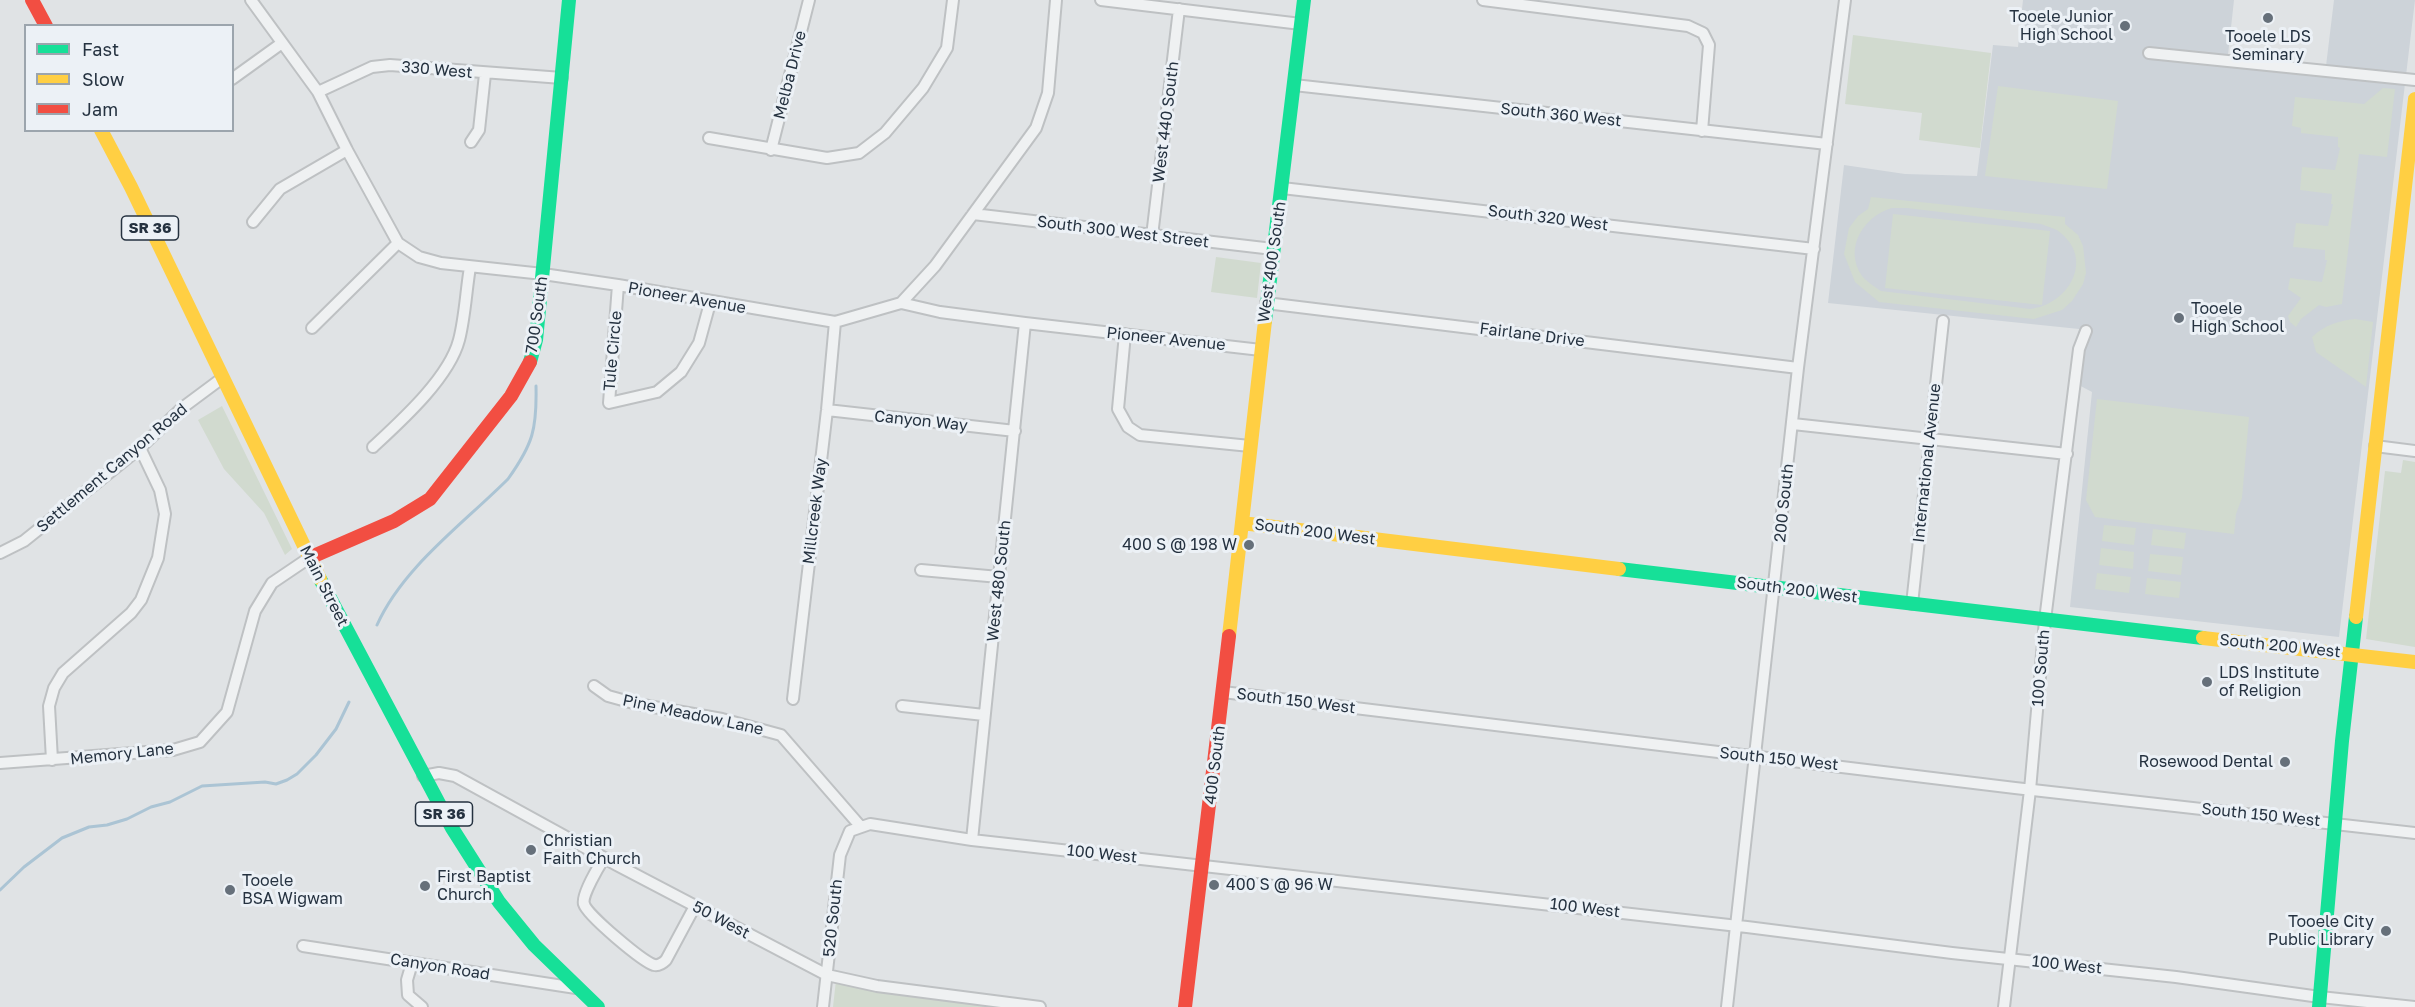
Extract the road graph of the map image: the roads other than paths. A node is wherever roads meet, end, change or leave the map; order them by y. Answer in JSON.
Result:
{"nodes":[{"id":1,"x":32,"y":0,"type":"edge"},
{"id":2,"x":251,"y":0,"type":"edge"},
{"id":3,"x":569,"y":0,"type":"edge"},
{"id":4,"x":809,"y":0,"type":"edge"},
{"id":5,"x":953,"y":0,"type":"edge"},
{"id":6,"x":1056,"y":0,"type":"edge"},
{"id":7,"x":1101,"y":0,"type":"edge"},
{"id":8,"x":1304,"y":0,"type":"edge"},
{"id":9,"x":1483,"y":0,"type":"edge"},
{"id":10,"x":1845,"y":0,"type":"edge"},
{"id":11,"x":1584,"y":6,"type":"edge"},
{"id":12,"x":1179,"y":9,"type":"junction"},
{"id":13,"x":45,"y":24,"type":"edge"},
{"id":14,"x":1301,"y":24,"type":"junction"},
{"id":15,"x":282,"y":43,"type":"junction"},
{"id":16,"x":2149,"y":53,"type":"dead end"},
{"id":17,"x":485,"y":74,"type":"junction"},
{"id":18,"x":234,"y":78,"type":"edge"},
{"id":19,"x":562,"y":78,"type":"junction"},
{"id":20,"x":2415,"y":80,"type":"edge"},
{"id":21,"x":1294,"y":85,"type":"junction"},
{"id":22,"x":318,"y":92,"type":"junction"},
{"id":23,"x":2415,"y":99,"type":"edge"},
{"id":24,"x":1702,"y":131,"type":"junction"},
{"id":25,"x":102,"y":132,"type":"edge"},
{"id":26,"x":709,"y":138,"type":"dead end"},
{"id":27,"x":471,"y":142,"type":"dead end"},
{"id":28,"x":1827,"y":144,"type":"junction"},
{"id":29,"x":347,"y":150,"type":"junction"},
{"id":30,"x":771,"y":150,"type":"junction"},
{"id":31,"x":1282,"y":188,"type":"junction"},
{"id":32,"x":973,"y":214,"type":"junction"},
{"id":33,"x":253,"y":222,"type":"dead end"},
{"id":34,"x":1152,"y":236,"type":"junction"},
{"id":35,"x":398,"y":243,"type":"junction"},
{"id":36,"x":1273,"y":249,"type":"junction"},
{"id":37,"x":1814,"y":249,"type":"junction"},
{"id":38,"x":470,"y":267,"type":"junction"},
{"id":39,"x":543,"y":274,"type":"junction"},
{"id":40,"x":618,"y":285,"type":"junction"},
{"id":41,"x":711,"y":303,"type":"junction"},
{"id":42,"x":901,"y":303,"type":"junction"},
{"id":43,"x":1266,"y":303,"type":"junction"},
{"id":44,"x":1943,"y":321,"type":"dead end"},
{"id":45,"x":835,"y":322,"type":"junction"},
{"id":46,"x":1025,"y":323,"type":"junction"},
{"id":47,"x":312,"y":328,"type":"dead end"},
{"id":48,"x":2086,"y":331,"type":"dead end"},
{"id":49,"x":1125,"y":334,"type":"junction"},
{"id":50,"x":1261,"y":350,"type":"junction"},
{"id":51,"x":1798,"y":368,"type":"junction"},
{"id":52,"x":221,"y":379,"type":"junction"},
{"id":53,"x":827,"y":410,"type":"junction"},
{"id":54,"x":1793,"y":424,"type":"junction"},
{"id":55,"x":1015,"y":431,"type":"junction"},
{"id":56,"x":1929,"y":440,"type":"junction"},
{"id":57,"x":1250,"y":446,"type":"junction"},
{"id":58,"x":2375,"y":446,"type":"junction"},
{"id":59,"x":373,"y":447,"type":"dead end"},
{"id":60,"x":140,"y":448,"type":"junction"},
{"id":61,"x":2415,"y":451,"type":"edge"},
{"id":62,"x":2067,"y":454,"type":"junction"},
{"id":63,"x":1242,"y":523,"type":"junction"},
{"id":64,"x":0,"y":553,"type":"edge"},
{"id":65,"x":309,"y":558,"type":"junction"},
{"id":66,"x":921,"y":570,"type":"dead end"},
{"id":67,"x":999,"y":577,"type":"junction"},
{"id":68,"x":1774,"y":588,"type":"junction"},
{"id":69,"x":1912,"y":604,"type":"junction"},
{"id":70,"x":2045,"y":621,"type":"junction"},
{"id":71,"x":2352,"y":655,"type":"junction"},
{"id":72,"x":2415,"y":662,"type":"edge"},
{"id":73,"x":594,"y":686,"type":"dead end"},
{"id":74,"x":1223,"y":692,"type":"junction"},
{"id":75,"x":793,"y":699,"type":"dead end"},
{"id":76,"x":902,"y":706,"type":"dead end"},
{"id":77,"x":984,"y":715,"type":"junction"},
{"id":78,"x":1754,"y":757,"type":"junction"},
{"id":79,"x":52,"y":760,"type":"junction"},
{"id":80,"x":0,"y":763,"type":"edge"},
{"id":81,"x":423,"y":776,"type":"junction"},
{"id":82,"x":2030,"y":790,"type":"junction"},
{"id":83,"x":2334,"y":823,"type":"junction"},
{"id":84,"x":856,"y":829,"type":"junction"},
{"id":85,"x":2415,"y":833,"type":"edge"},
{"id":86,"x":972,"y":840,"type":"junction"},
{"id":87,"x":604,"y":858,"type":"junction"},
{"id":88,"x":1203,"y":864,"type":"junction"},
{"id":89,"x":695,"y":906,"type":"junction"},
{"id":90,"x":1737,"y":926,"type":"junction"},
{"id":91,"x":303,"y":946,"type":"dead end"},
{"id":92,"x":2009,"y":959,"type":"junction"},
{"id":93,"x":412,"y":963,"type":"junction"},
{"id":94,"x":827,"y":975,"type":"junction"},
{"id":95,"x":576,"y":988,"type":"junction"},
{"id":96,"x":2319,"y":1002,"type":"edge"},
{"id":97,"x":422,"y":1007,"type":"edge"},
{"id":98,"x":598,"y":1007,"type":"edge"},
{"id":99,"x":823,"y":1007,"type":"edge"},
{"id":100,"x":1040,"y":1007,"type":"edge"},
{"id":101,"x":1185,"y":1007,"type":"edge"},
{"id":102,"x":1727,"y":1007,"type":"edge"},
{"id":103,"x":2004,"y":1007,"type":"edge"},
{"id":104,"x":2415,"y":1007,"type":"edge"}],
"edges":[{"from":1,"to":13,"type":"main road"},
{"from":2,"to":15,"type":"street"},
{"from":3,"to":19,"type":"main road","name":"700 South"},
{"from":4,"to":30,"type":"street","name":"Melba Drive"},
{"from":5,"to":30,"type":"street"},
{"from":6,"to":32,"type":"street"},
{"from":7,"to":12,"type":"street"},
{"from":8,"to":14,"type":"main road","name":"West 400 South"},
{"from":9,"to":11,"type":"street"},
{"from":10,"to":28,"type":"street","name":"200 South"},
{"from":11,"to":24,"type":"street"},
{"from":12,"to":14,"type":"street"},
{"from":12,"to":34,"type":"street","name":"West 440 South"},
{"from":14,"to":21,"type":"main road","name":"West 400 South"},
{"from":15,"to":18,"type":"street"},
{"from":15,"to":22,"type":"street"},
{"from":16,"to":20,"type":"street"},
{"from":17,"to":19,"type":"street","name":"330 West"},
{"from":17,"to":22,"type":"street","name":"330 West"},
{"from":17,"to":27,"type":"street"},
{"from":19,"to":39,"type":"main road","name":"700 South"},
{"from":21,"to":24,"type":"street","name":"South 360 West"},
{"from":21,"to":31,"type":"main road","name":"West 400 South"},
{"from":22,"to":29,"type":"street"},
{"from":23,"to":58,"type":"main road"},
{"from":24,"to":28,"type":"street","name":"South 360 West"},
{"from":25,"to":52,"type":"main road","name":"Main Street","number":"SR 36"},
{"from":26,"to":30,"type":"street"},
{"from":28,"to":37,"type":"street","name":"200 South"},
{"from":29,"to":33,"type":"street"},
{"from":29,"to":35,"type":"street"},
{"from":31,"to":36,"type":"main road","name":"West 400 South"},
{"from":31,"to":37,"type":"street","name":"South 320 West"},
{"from":32,"to":34,"type":"street","name":"South 300 West Street"},
{"from":32,"to":42,"type":"street"},
{"from":34,"to":36,"type":"street","name":"South 300 West Street"},
{"from":35,"to":38,"type":"street","name":"Pioneer Avenue"},
{"from":35,"to":47,"type":"street"},
{"from":36,"to":43,"type":"main road","name":"West 400 South"},
{"from":37,"to":51,"type":"street","name":"200 South"},
{"from":38,"to":39,"type":"street","name":"Pioneer Avenue"},
{"from":38,"to":59,"type":"street"},
{"from":39,"to":40,"type":"street","name":"Pioneer Avenue"},
{"from":39,"to":65,"type":"main road","name":"700 South"},
{"from":40,"to":41,"type":"street","name":"Pioneer Avenue"},
{"from":40,"to":41,"type":"street","name":"Tule Circle"},
{"from":41,"to":45,"type":"street","name":"Pioneer Avenue"},
{"from":42,"to":45,"type":"street","name":"Pioneer Avenue"},
{"from":42,"to":46,"type":"street","name":"Pioneer Avenue"},
{"from":43,"to":50,"type":"main road","name":"West 400 South"},
{"from":43,"to":51,"type":"street","name":"Fairlane Drive"},
{"from":44,"to":56,"type":"street","name":"International Avenue"},
{"from":45,"to":53,"type":"street","name":"Millcreek Way"},
{"from":46,"to":49,"type":"street","name":"Pioneer Avenue"},
{"from":46,"to":55,"type":"street","name":"West 480 South"},
{"from":48,"to":62,"type":"street","name":"100 South"},
{"from":49,"to":50,"type":"street","name":"Pioneer Avenue"},
{"from":49,"to":57,"type":"street"},
{"from":50,"to":57,"type":"main road","name":"West 400 South"},
{"from":51,"to":54,"type":"street","name":"200 South"},
{"from":52,"to":60,"type":"street","name":"Settlement Canyon Road"},
{"from":52,"to":65,"type":"main road","name":"Main Street","number":"SR 36"},
{"from":53,"to":55,"type":"street","name":"Canyon Way"},
{"from":53,"to":75,"type":"street","name":"Millcreek Way"},
{"from":54,"to":56,"type":"street"},
{"from":54,"to":68,"type":"street","name":"200 South"},
{"from":55,"to":67,"type":"street","name":"West 480 South"},
{"from":56,"to":62,"type":"street"},
{"from":56,"to":69,"type":"street","name":"International Avenue"},
{"from":57,"to":63,"type":"main road","name":"West 400 South"},
{"from":58,"to":61,"type":"street"},
{"from":58,"to":71,"type":"main road"},
{"from":60,"to":64,"type":"street","name":"Settlement Canyon Road"},
{"from":60,"to":79,"type":"street"},
{"from":62,"to":70,"type":"street","name":"100 South"},
{"from":63,"to":68,"type":"main road","name":"South 200 West"},
{"from":63,"to":74,"type":"main road","name":"400 South"},
{"from":65,"to":79,"type":"street","name":"Memory Lane"},
{"from":65,"to":81,"type":"main road","name":"Main Street","number":"SR 36"},
{"from":66,"to":67,"type":"street"},
{"from":67,"to":77,"type":"street","name":"West 480 South"},
{"from":68,"to":69,"type":"main road","name":"South 200 West"},
{"from":68,"to":78,"type":"street","name":"200 South"},
{"from":69,"to":70,"type":"main road","name":"South 200 West"},
{"from":70,"to":71,"type":"main road","name":"South 200 West"},
{"from":70,"to":82,"type":"street","name":"100 South"},
{"from":71,"to":72,"type":"main road","name":"South 200 West"},
{"from":71,"to":83,"type":"main road"},
{"from":73,"to":84,"type":"street","name":"Pine Meadow Lane"},
{"from":74,"to":78,"type":"street","name":"South 150 West"},
{"from":74,"to":88,"type":"main road","name":"400 South"},
{"from":76,"to":77,"type":"street"},
{"from":77,"to":86,"type":"street","name":"West 480 South"},
{"from":78,"to":82,"type":"street","name":"South 150 West"},
{"from":78,"to":90,"type":"street","name":"200 South"},
{"from":79,"to":80,"type":"street","name":"Memory Lane"},
{"from":81,"to":87,"type":"street","name":"50 West"},
{"from":81,"to":95,"type":"main road","name":"Main Street","number":"SR 36"},
{"from":82,"to":83,"type":"street","name":"South 150 West"},
{"from":82,"to":92,"type":"street","name":"100 South"},
{"from":83,"to":85,"type":"street","name":"South 150 West"},
{"from":83,"to":96,"type":"main road"},
{"from":84,"to":86,"type":"street","name":"100 West"},
{"from":84,"to":94,"type":"street","name":"520 South"},
{"from":86,"to":88,"type":"street","name":"100 West"},
{"from":87,"to":89,"type":"street","name":"50 West"},
{"from":87,"to":89,"type":"street"},
{"from":88,"to":90,"type":"street","name":"100 West"},
{"from":88,"to":101,"type":"main road","name":"400 South"},
{"from":89,"to":94,"type":"street","name":"50 West"},
{"from":90,"to":92,"type":"street","name":"100 West"},
{"from":90,"to":102,"type":"street","name":"200 South"},
{"from":91,"to":93,"type":"street","name":"Canyon Road"},
{"from":92,"to":96,"type":"street","name":"100 West"},
{"from":92,"to":103,"type":"street","name":"100 South"},
{"from":93,"to":95,"type":"street","name":"Canyon Road"},
{"from":93,"to":97,"type":"street"},
{"from":94,"to":99,"type":"street","name":"520 South"},
{"from":94,"to":100,"type":"street","name":"50 West"},
{"from":95,"to":98,"type":"main road","name":"Main Street","number":"SR 36"},
{"from":96,"to":104,"type":"street","name":"100 West"}]}
